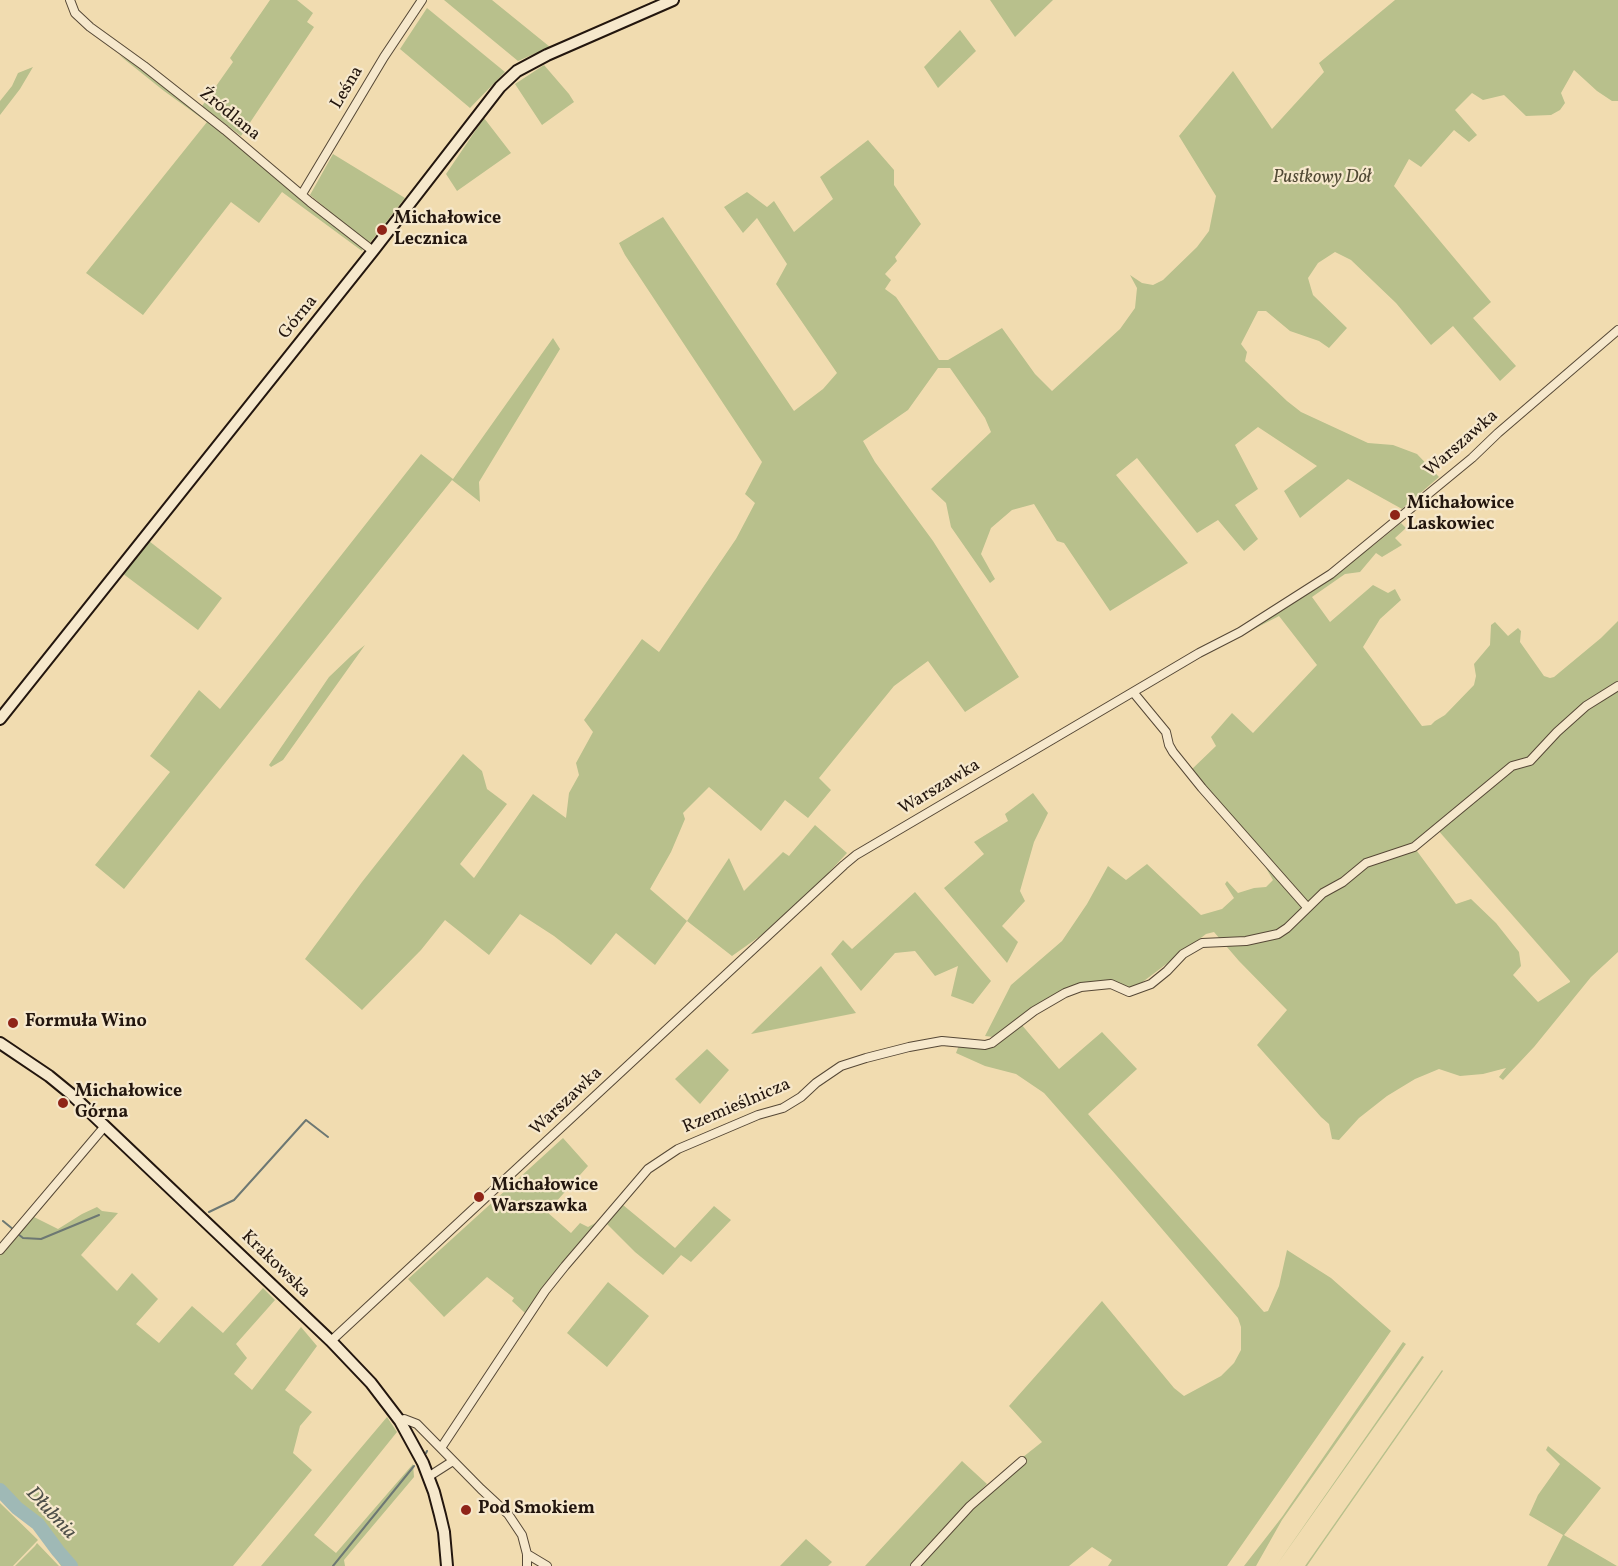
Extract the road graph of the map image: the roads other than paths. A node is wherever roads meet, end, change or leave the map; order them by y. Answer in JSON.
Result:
{"nodes":[{"id":1,"x":70,"y":0,"type":"edge"},
{"id":2,"x":422,"y":0,"type":"edge"},
{"id":3,"x":673,"y":0,"type":"edge"},
{"id":4,"x":302,"y":195,"type":"junction"},
{"id":5,"x":373,"y":251,"type":"junction"},
{"id":6,"x":1618,"y":330,"type":"edge"},
{"id":7,"x":1618,"y":686,"type":"edge"},
{"id":8,"x":1133,"y":692,"type":"junction"},
{"id":9,"x":0,"y":719,"type":"edge"},
{"id":10,"x":1307,"y":907,"type":"junction"},
{"id":11,"x":0,"y":1043,"type":"edge"},
{"id":12,"x":105,"y":1126,"type":"junction"},
{"id":13,"x":0,"y":1250,"type":"edge"},
{"id":14,"x":331,"y":1341,"type":"junction"},
{"id":15,"x":400,"y":1421,"type":"junction"},
{"id":16,"x":441,"y":1448,"type":"junction"},
{"id":17,"x":453,"y":1461,"type":"junction"},
{"id":18,"x":1022,"y":1461,"type":"dead end"},
{"id":19,"x":428,"y":1477,"type":"junction"},
{"id":20,"x":527,"y":1554,"type":"junction"},
{"id":21,"x":447,"y":1566,"type":"edge"},
{"id":22,"x":527,"y":1566,"type":"edge"},
{"id":23,"x":547,"y":1566,"type":"edge"},
{"id":24,"x":915,"y":1566,"type":"edge"}],
"edges":[{"from":1,"to":4,"type":"street","name":"Źródlana"},
{"from":2,"to":4,"type":"street","name":"Leśna"},
{"from":3,"to":5,"type":"street","name":"Górna"},
{"from":4,"to":5,"type":"street","name":"Źródlana"},
{"from":5,"to":9,"type":"street","name":"Górna"},
{"from":6,"to":8,"type":"street","name":"Warszawka"},
{"from":7,"to":10,"type":"street"},
{"from":8,"to":10,"type":"street"},
{"from":8,"to":14,"type":"street","name":"Warszawka"},
{"from":10,"to":16,"type":"street","name":"Rzemieślnicza"},
{"from":11,"to":12,"type":"street","name":"Krakowska"},
{"from":12,"to":13,"type":"street"},
{"from":12,"to":14,"type":"street","name":"Krakowska"},
{"from":14,"to":15,"type":"street","name":"Krakowska"},
{"from":15,"to":16,"type":"street"},
{"from":15,"to":19,"type":"street","name":"Krakowska"},
{"from":16,"to":17,"type":"street"},
{"from":17,"to":19,"type":"street"},
{"from":17,"to":20,"type":"street"},
{"from":18,"to":24,"type":"street"},
{"from":19,"to":21,"type":"street","name":"Krakowska"},
{"from":20,"to":22,"type":"street"},
{"from":20,"to":23,"type":"street"}]}
